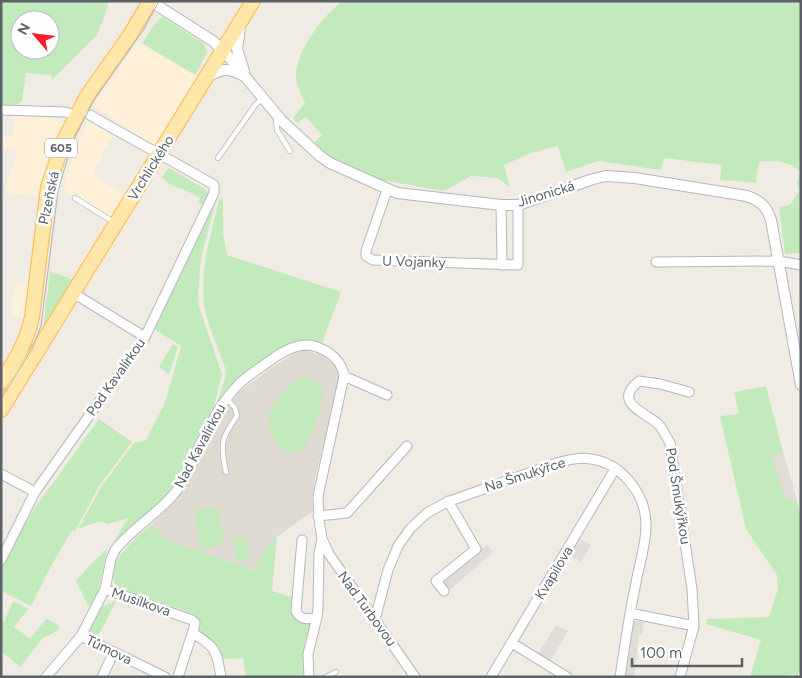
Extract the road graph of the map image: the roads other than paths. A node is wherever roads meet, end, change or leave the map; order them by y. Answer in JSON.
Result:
{"nodes":[{"id":1,"x":150,"y":1,"type":"edge"},
{"id":2,"x":253,"y":1,"type":"edge"},
{"id":3,"x":242,"y":20,"type":"junction"},
{"id":4,"x":222,"y":50,"type":"junction"},
{"id":5,"x":246,"y":76,"type":"junction"},
{"id":6,"x":205,"y":78,"type":"junction"},
{"id":7,"x":263,"y":98,"type":"junction"},
{"id":8,"x":1,"y":110,"type":"edge"},
{"id":9,"x":275,"y":114,"type":"junction"},
{"id":10,"x":76,"y":115,"type":"junction"},
{"id":11,"x":90,"y":115,"type":"dead end"},
{"id":12,"x":290,"y":151,"type":"dead end"},
{"id":13,"x":159,"y":154,"type":"junction"},
{"id":14,"x":218,"y":158,"type":"dead end"},
{"id":15,"x":387,"y":190,"type":"junction"},
{"id":16,"x":75,"y":198,"type":"dead end"},
{"id":17,"x":501,"y":205,"type":"junction"},
{"id":18,"x":518,"y":205,"type":"junction"},
{"id":19,"x":116,"y":224,"type":"junction"},
{"id":20,"x":779,"y":261,"type":"junction"},
{"id":21,"x":656,"y":262,"type":"dead end"},
{"id":22,"x":502,"y":265,"type":"junction"},
{"id":23,"x":801,"y":265,"type":"edge"},
{"id":24,"x":73,"y":294,"type":"junction"},
{"id":25,"x":145,"y":337,"type":"junction"},
{"id":26,"x":344,"y":376,"type":"junction"},
{"id":27,"x":1,"y":382,"type":"edge"},
{"id":28,"x":801,"y":385,"type":"edge"},
{"id":29,"x":689,"y":392,"type":"dead end"},
{"id":30,"x":387,"y":395,"type":"dead end"},
{"id":31,"x":226,"y":398,"type":"junction"},
{"id":32,"x":1,"y":410,"type":"edge"},
{"id":33,"x":407,"y":446,"type":"dead end"},
{"id":34,"x":615,"y":469,"type":"junction"},
{"id":35,"x":226,"y":472,"type":"dead end"},
{"id":36,"x":1,"y":474,"type":"edge"},
{"id":37,"x":35,"y":492,"type":"junction"},
{"id":38,"x":448,"y":501,"type":"junction"},
{"id":39,"x":318,"y":516,"type":"junction"},
{"id":40,"x":322,"y":539,"type":"junction"},
{"id":41,"x":302,"y":540,"type":"dead end"},
{"id":42,"x":1,"y":560,"type":"edge"},
{"id":43,"x":105,"y":589,"type":"junction"},
{"id":44,"x":444,"y":590,"type":"dead end"},
{"id":45,"x":630,"y":613,"type":"junction"},
{"id":46,"x":316,"y":617,"type":"junction"},
{"id":47,"x":375,"y":619,"type":"junction"},
{"id":48,"x":694,"y":626,"type":"junction"},
{"id":49,"x":193,"y":632,"type":"junction"},
{"id":50,"x":81,"y":636,"type":"junction"},
{"id":51,"x":512,"y":643,"type":"junction"},
{"id":52,"x":114,"y":652,"type":"junction"},
{"id":53,"x":551,"y":668,"type":"junction"},
{"id":54,"x":336,"y":672,"type":"dead end"},
{"id":55,"x":801,"y":672,"type":"edge"},
{"id":56,"x":46,"y":677,"type":"edge"},
{"id":57,"x":102,"y":677,"type":"edge"},
{"id":58,"x":165,"y":677,"type":"edge"},
{"id":59,"x":178,"y":677,"type":"edge"},
{"id":60,"x":221,"y":677,"type":"edge"},
{"id":61,"x":309,"y":677,"type":"edge"},
{"id":62,"x":326,"y":677,"type":"edge"},
{"id":63,"x":415,"y":677,"type":"edge"},
{"id":64,"x":491,"y":677,"type":"edge"},
{"id":65,"x":547,"y":677,"type":"edge"},
{"id":66,"x":566,"y":677,"type":"edge"},
{"id":67,"x":620,"y":677,"type":"edge"},
{"id":68,"x":680,"y":677,"type":"edge"},
{"id":69,"x":799,"y":677,"type":"edge"}],
"edges":[{"from":1,"to":4,"type":"street","name":"Jinonická"},
{"from":1,"to":10,"type":"main road","name":"Plzeňská","number":"605"},
{"from":2,"to":3,"type":"main road","name":"Vrchlického"},
{"from":3,"to":4,"type":"main road","name":"Vrchlického"},
{"from":3,"to":5,"type":"street"},
{"from":4,"to":5,"type":"street","name":"Jinonická"},
{"from":4,"to":6,"type":"main road","name":"Vrchlického"},
{"from":5,"to":6,"type":"street"},
{"from":5,"to":7,"type":"street","name":"Jinonická"},
{"from":6,"to":13,"type":"main road","name":"Vrchlického"},
{"from":7,"to":9,"type":"street","name":"Jinonická"},
{"from":7,"to":14,"type":"lane"},
{"from":8,"to":10,"type":"street"},
{"from":9,"to":12,"type":"lane"},
{"from":9,"to":15,"type":"street","name":"Jinonická"},
{"from":10,"to":27,"type":"main road","name":"Plzeňská","number":"605"},
{"from":11,"to":13,"type":"street"},
{"from":13,"to":19,"type":"main road","name":"Vrchlického"},
{"from":13,"to":25,"type":"street","name":"Pod Kavalírkou"},
{"from":15,"to":17,"type":"street","name":"Jinonická"},
{"from":15,"to":22,"type":"street","name":"U Vojanky"},
{"from":16,"to":19,"type":"lane"},
{"from":17,"to":18,"type":"street","name":"Jinonická"},
{"from":17,"to":22,"type":"street"},
{"from":18,"to":20,"type":"street","name":"Jinonická"},
{"from":18,"to":22,"type":"street"},
{"from":19,"to":24,"type":"main road","name":"Vrchlického"},
{"from":20,"to":21,"type":"street"},
{"from":20,"to":23,"type":"street"},
{"from":20,"to":28,"type":"street","name":"Jinonická"},
{"from":24,"to":25,"type":"street"},
{"from":24,"to":32,"type":"main road","name":"Vrchlického"},
{"from":25,"to":37,"type":"street","name":"Pod Kavalírkou"},
{"from":26,"to":30,"type":"street"},
{"from":26,"to":31,"type":"street","name":"Nad Kavalírkou"},
{"from":26,"to":39,"type":"street","name":"Nad Turbovou"},
{"from":29,"to":48,"type":"street","name":"Pod Šmukýřkou"},
{"from":31,"to":35,"type":"lane"},
{"from":31,"to":43,"type":"street","name":"Nad Kavalírkou"},
{"from":33,"to":39,"type":"street"},
{"from":34,"to":38,"type":"street","name":"Na Šmukýřce"},
{"from":34,"to":45,"type":"street","name":"Na Šmukýřce"},
{"from":34,"to":51,"type":"street","name":"Kvapilova"},
{"from":36,"to":37,"type":"street"},
{"from":37,"to":42,"type":"street","name":"Pod Kavalírkou"},
{"from":38,"to":44,"type":"street"},
{"from":38,"to":47,"type":"street","name":"Na Šmukýřce"},
{"from":39,"to":40,"type":"street","name":"Nad Turbovou"},
{"from":40,"to":46,"type":"street","name":"Nad Turbovou"},
{"from":40,"to":47,"type":"street","name":"Nad Turbovou"},
{"from":41,"to":46,"type":"street"},
{"from":43,"to":49,"type":"street","name":"Musílkova"},
{"from":43,"to":50,"type":"street","name":"Musílkova"},
{"from":45,"to":48,"type":"street"},
{"from":45,"to":67,"type":"street","name":"Na Šmukýřce"},
{"from":46,"to":61,"type":"street","name":"Nad Turbovou"},
{"from":47,"to":63,"type":"street","name":"Nad Turbovou"},
{"from":48,"to":68,"type":"street","name":"Pod Šmukýřkou"},
{"from":49,"to":59,"type":"street"},
{"from":49,"to":60,"type":"street"},
{"from":50,"to":52,"type":"street","name":"Tůmova"},
{"from":50,"to":56,"type":"street","name":"Musílkova"},
{"from":51,"to":53,"type":"street"},
{"from":51,"to":64,"type":"street","name":"Kvapilova"},
{"from":52,"to":57,"type":"street"},
{"from":52,"to":58,"type":"street","name":"Tůmova"},
{"from":53,"to":65,"type":"street"},
{"from":53,"to":66,"type":"street"},
{"from":54,"to":62,"type":"lane"},
{"from":55,"to":69,"type":"lane"}]}
